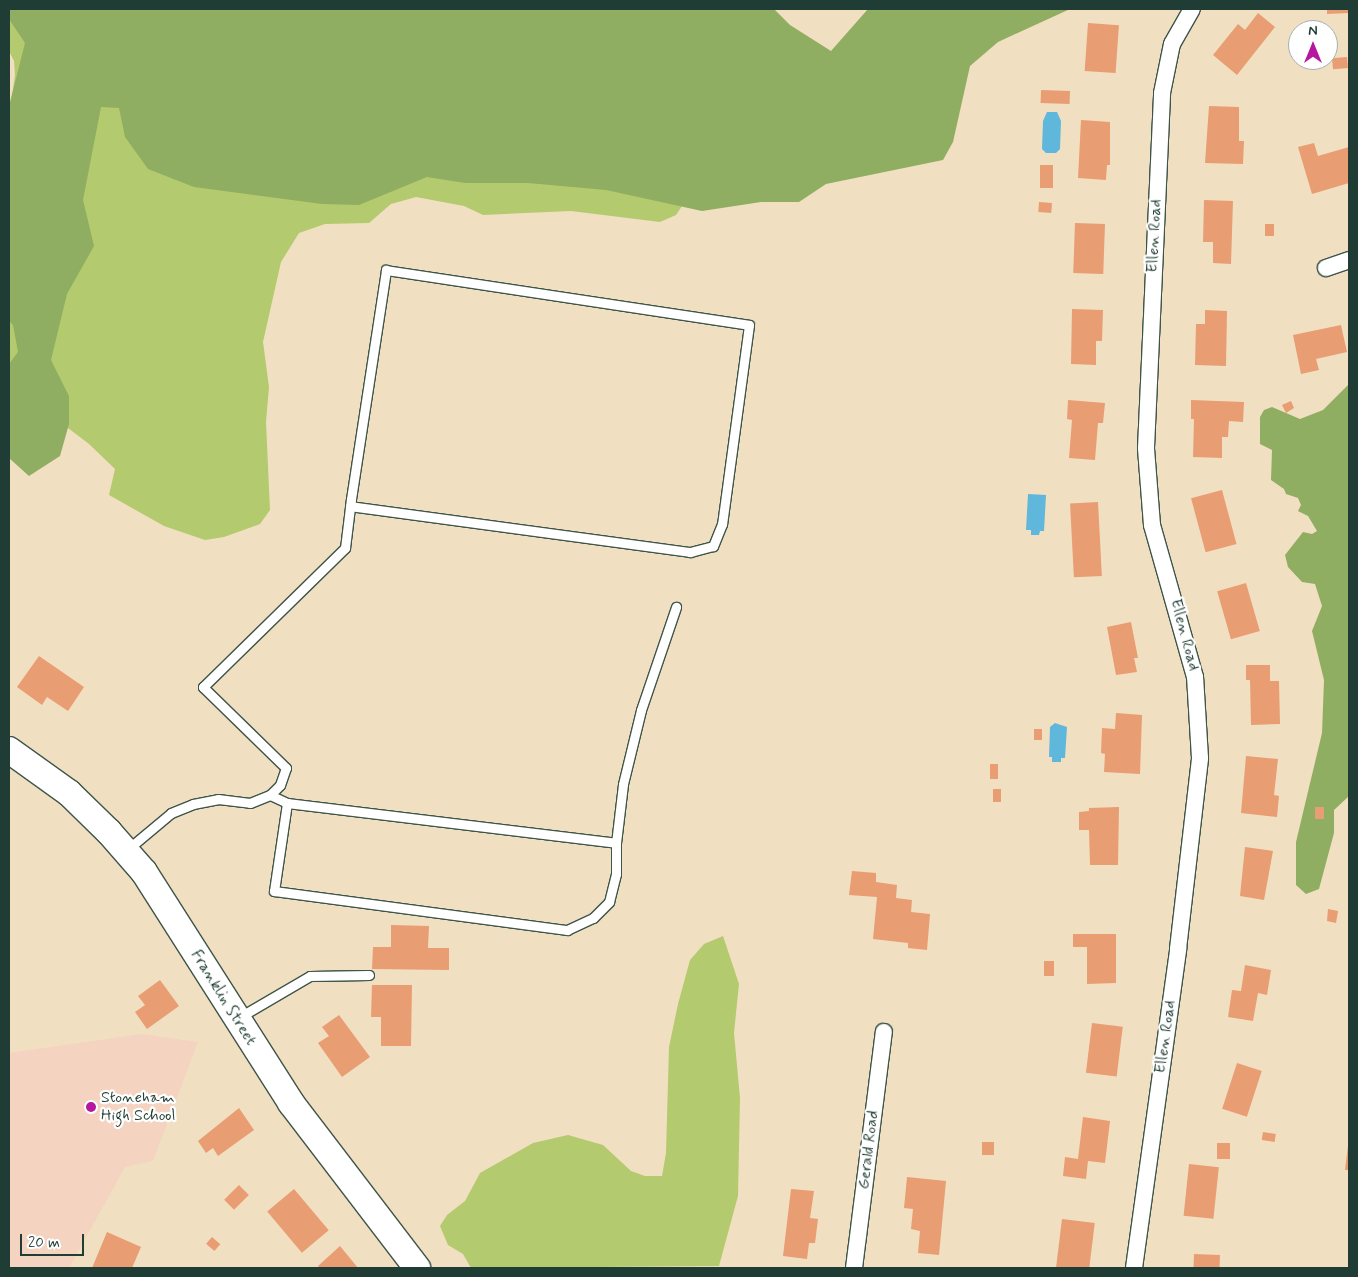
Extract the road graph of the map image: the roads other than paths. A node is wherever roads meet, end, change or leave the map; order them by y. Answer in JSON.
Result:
{"nodes":[{"id":1,"x":1192,"y":9,"type":"edge"},
{"id":2,"x":1349,"y":260,"type":"edge"},
{"id":3,"x":1326,"y":268,"type":"dead end"},
{"id":4,"x":350,"y":506,"type":"junction"},
{"id":5,"x":676,"y":607,"type":"dead end"},
{"id":6,"x":9,"y":750,"type":"edge"},
{"id":7,"x":270,"y":796,"type":"junction"},
{"id":8,"x":287,"y":803,"type":"junction"},
{"id":9,"x":616,"y":843,"type":"junction"},
{"id":10,"x":126,"y":851,"type":"junction"},
{"id":11,"x":369,"y":975,"type":"dead end"},
{"id":12,"x":236,"y":1020,"type":"junction"},
{"id":13,"x":884,"y":1032,"type":"dead end"},
{"id":14,"x":417,"y":1268,"type":"edge"},
{"id":15,"x":854,"y":1268,"type":"edge"},
{"id":16,"x":1134,"y":1268,"type":"edge"}],
"edges":[{"from":1,"to":16,"type":"street","name":"Ellen Road"},
{"from":2,"to":3,"type":"street"},
{"from":4,"to":4,"type":"lane"},
{"from":4,"to":7,"type":"lane"},
{"from":5,"to":9,"type":"lane"},
{"from":6,"to":10,"type":"main road","name":"Franklin Street"},
{"from":7,"to":8,"type":"lane"},
{"from":7,"to":10,"type":"lane"},
{"from":8,"to":9,"type":"lane"},
{"from":8,"to":9,"type":"lane"},
{"from":10,"to":12,"type":"main road","name":"Franklin Street"},
{"from":11,"to":12,"type":"lane"},
{"from":12,"to":14,"type":"main road","name":"Franklin Street"},
{"from":13,"to":15,"type":"street","name":"Gerald Road"}]}
